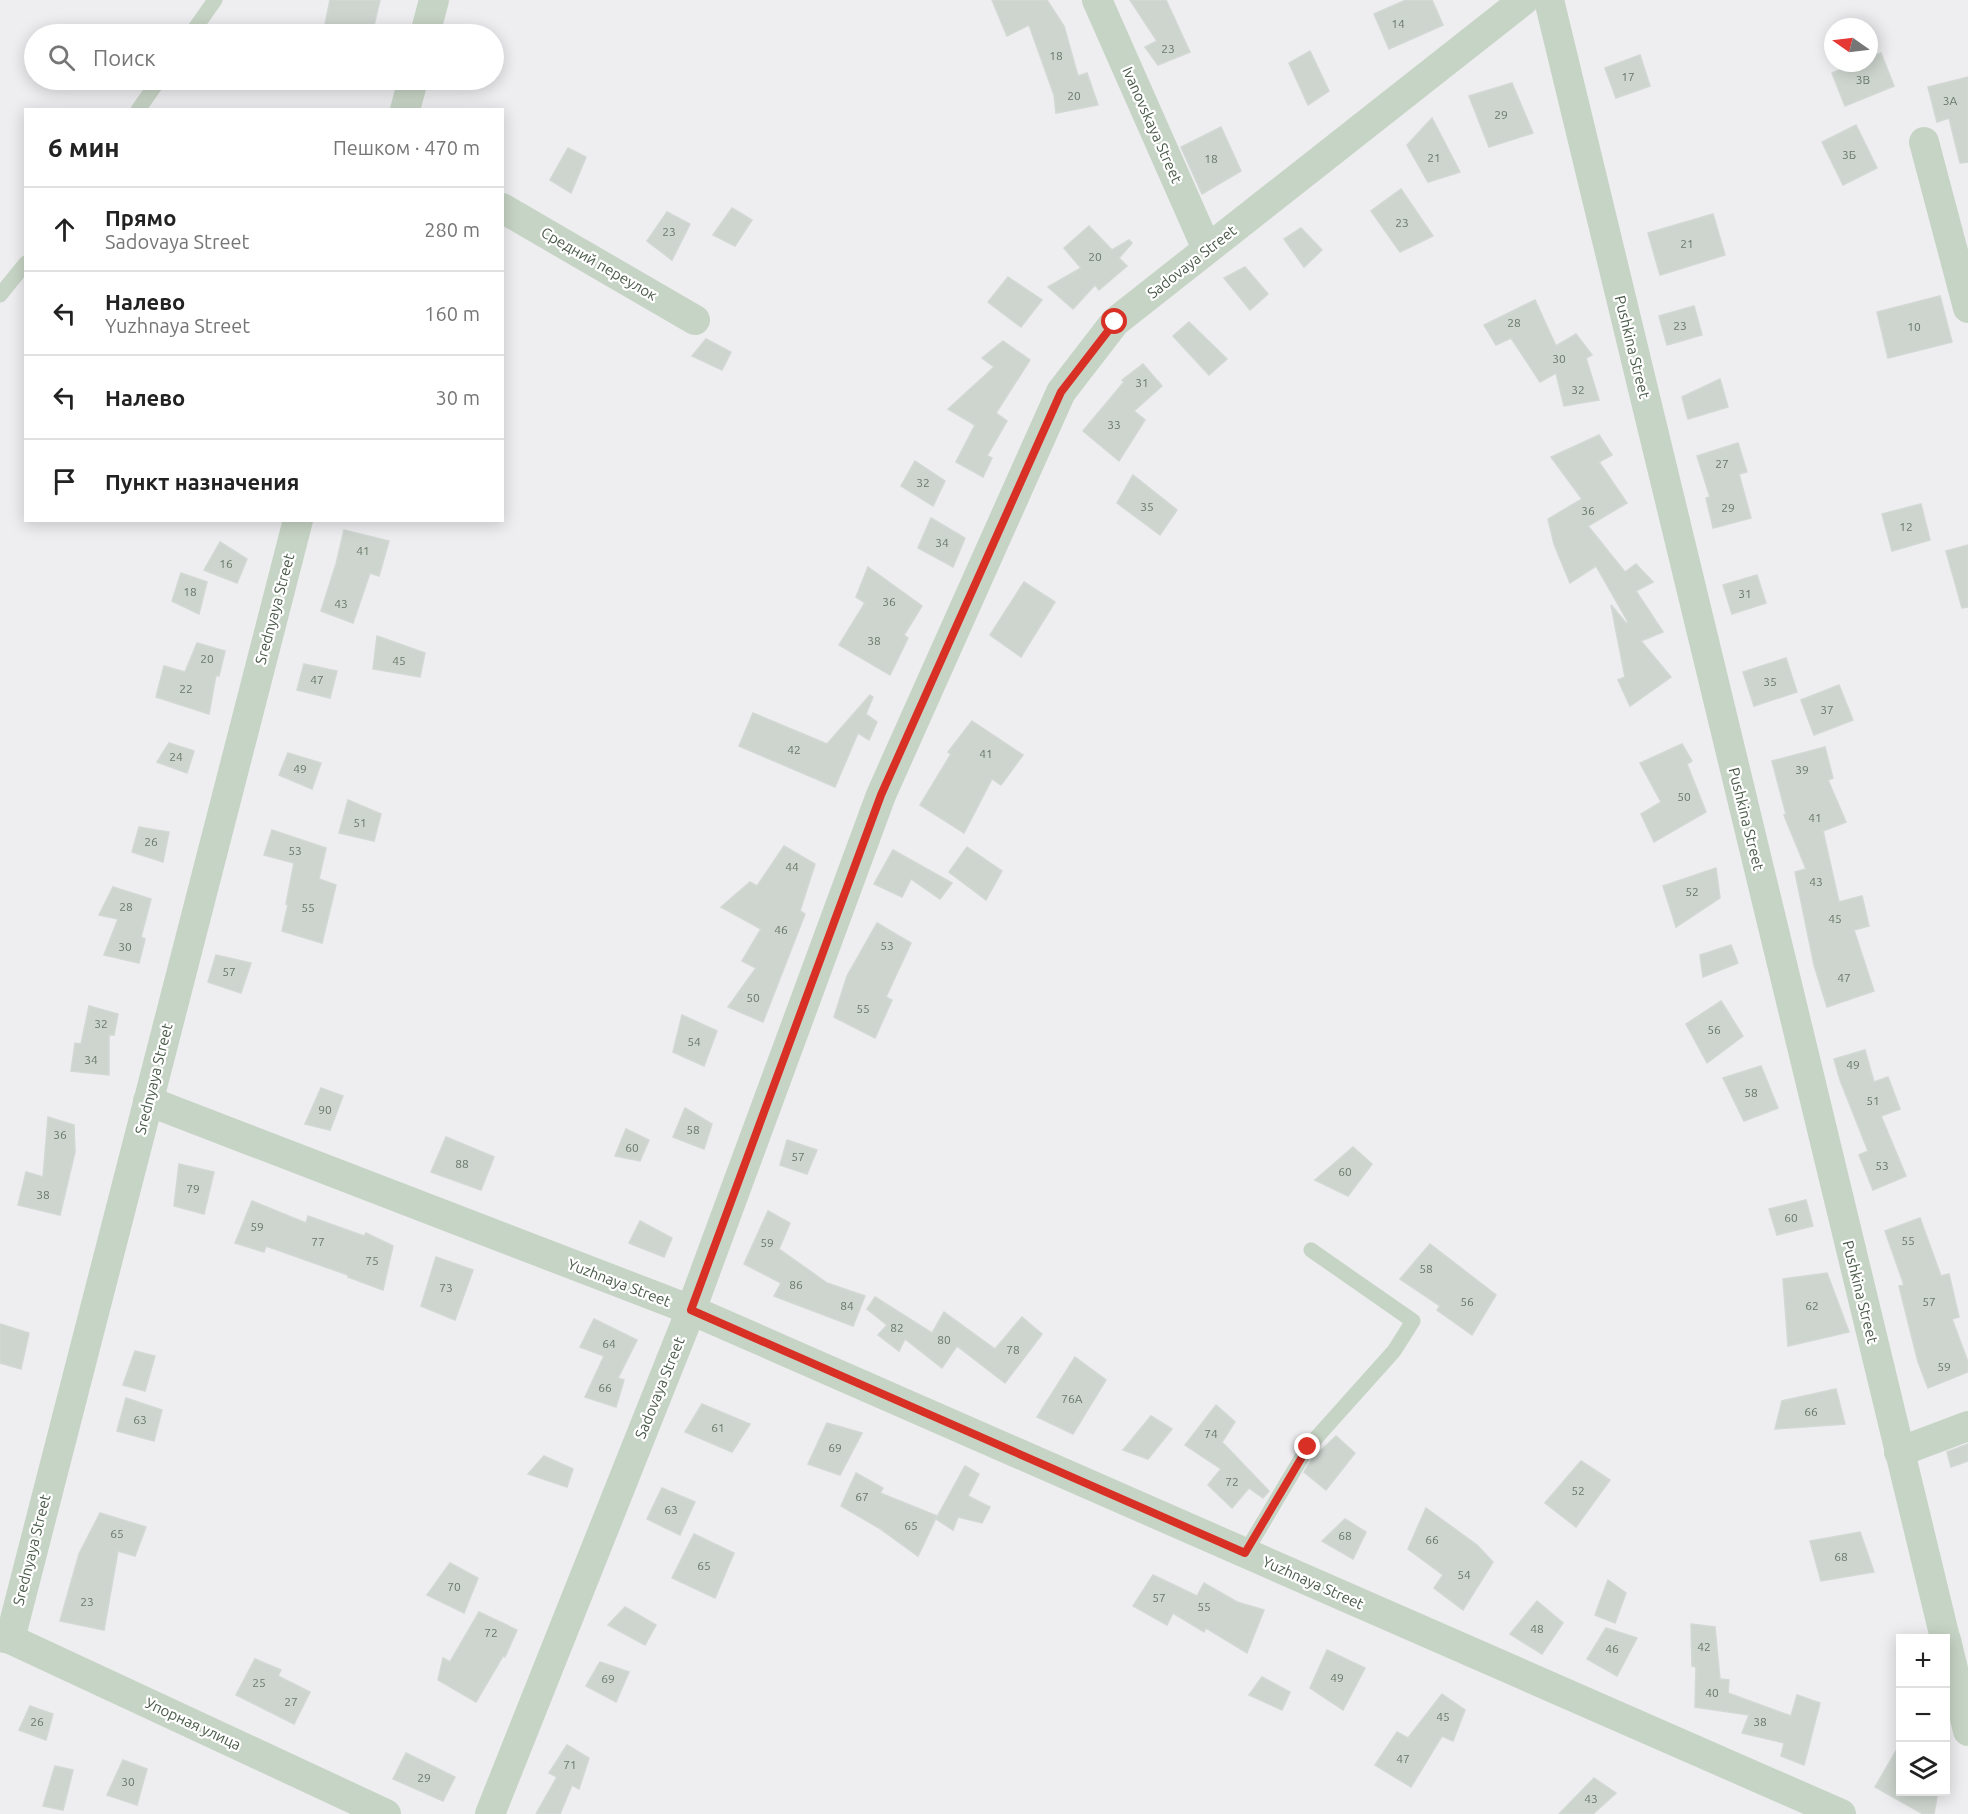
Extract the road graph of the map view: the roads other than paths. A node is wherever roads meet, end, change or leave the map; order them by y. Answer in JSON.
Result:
{"nodes":[{"id":1,"x":215,"y":0,"type":"edge"},
{"id":2,"x":434,"y":0,"type":"edge"},
{"id":3,"x":1097,"y":0,"type":"edge"},
{"id":4,"x":1524,"y":0,"type":"edge"},
{"id":5,"x":1549,"y":0,"type":"edge"},
{"id":6,"x":198,"y":24,"type":"edge"},
{"id":7,"x":428,"y":24,"type":"edge"},
{"id":8,"x":152,"y":90,"type":"edge"},
{"id":9,"x":410,"y":90,"type":"edge"},
{"id":10,"x":139,"y":108,"type":"edge"},
{"id":11,"x":406,"y":108,"type":"edge"},
{"id":12,"x":1924,"y":142,"type":"dead end"},
{"id":13,"x":504,"y":209,"type":"edge"},
{"id":14,"x":1207,"y":249,"type":"junction"},
{"id":15,"x":24,"y":265,"type":"edge"},
{"id":16,"x":0,"y":295,"type":"edge"},
{"id":17,"x":1968,"y":308,"type":"edge"},
{"id":18,"x":694,"y":320,"type":"dead end"},
{"id":19,"x":297,"y":522,"type":"edge"},
{"id":20,"x":148,"y":1101,"type":"junction"},
{"id":21,"x":1311,"y":1250,"type":"dead end"},
{"id":22,"x":691,"y":1310,"type":"junction"},
{"id":23,"x":1968,"y":1426,"type":"edge"},
{"id":24,"x":1899,"y":1452,"type":"junction"},
{"id":25,"x":1245,"y":1553,"type":"junction"},
{"id":26,"x":1944,"y":1634,"type":"edge"},
{"id":27,"x":5,"y":1638,"type":"edge"},
{"id":28,"x":1950,"y":1659,"type":"edge"},
{"id":29,"x":1968,"y":1731,"type":"edge"},
{"id":30,"x":386,"y":1814,"type":"edge"},
{"id":31,"x":490,"y":1814,"type":"edge"},
{"id":32,"x":1841,"y":1814,"type":"edge"}],
"edges":[{"from":1,"to":6,"type":"lane"},
{"from":2,"to":7,"type":"street"},
{"from":3,"to":14,"type":"street","name":"Ivanovskaya Street"},
{"from":4,"to":14,"type":"street","name":"Sadovaya Street"},
{"from":5,"to":24,"type":"street","name":"Pushkina Street"},
{"from":8,"to":10,"type":"lane"},
{"from":9,"to":11,"type":"street"},
{"from":12,"to":17,"type":"street"},
{"from":13,"to":18,"type":"street","name":"Средний переулок"},
{"from":14,"to":22,"type":"street","name":"Sadovaya Street"},
{"from":15,"to":16,"type":"lane"},
{"from":19,"to":20,"type":"street","name":"Srednyaya Street"},
{"from":20,"to":22,"type":"street","name":"Yuzhnaya Street"},
{"from":20,"to":27,"type":"street","name":"Srednyaya Street"},
{"from":21,"to":25,"type":"lane"},
{"from":22,"to":25,"type":"street","name":"Yuzhnaya Street"},
{"from":22,"to":31,"type":"street","name":"Sadovaya Street"},
{"from":23,"to":24,"type":"street"},
{"from":24,"to":26,"type":"street","name":"Pushkina Street"},
{"from":25,"to":32,"type":"street","name":"Yuzhnaya Street"},
{"from":27,"to":30,"type":"street","name":"Упорная улица"},
{"from":28,"to":29,"type":"street","name":"Pushkina Street"}]}
